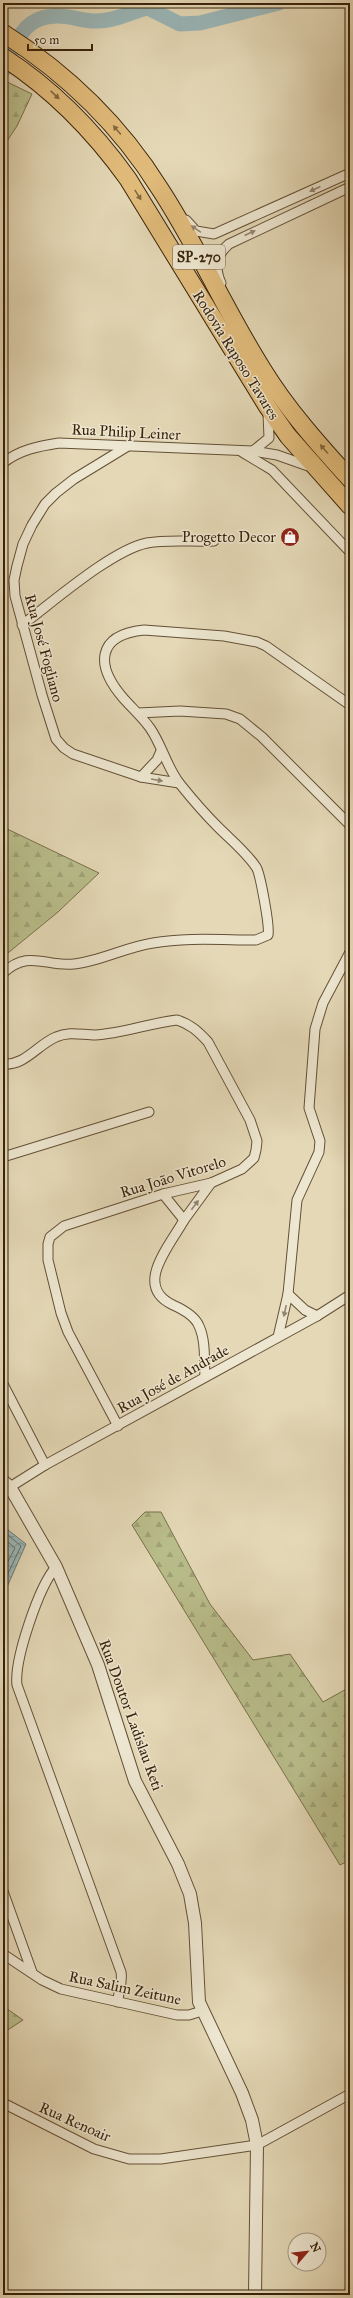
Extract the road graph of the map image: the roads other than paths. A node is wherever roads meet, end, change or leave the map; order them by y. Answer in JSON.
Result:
{"nodes":[{"id":1,"x":3,"y":33,"type":"edge"},
{"id":2,"x":3,"y":57,"type":"edge"},
{"id":3,"x":129,"y":144,"type":"junction"},
{"id":4,"x":350,"y":172,"type":"edge"},
{"id":5,"x":350,"y":187,"type":"edge"},
{"id":6,"x":263,"y":371,"type":"junction"},
{"id":7,"x":267,"y":406,"type":"junction"},
{"id":8,"x":128,"y":446,"type":"junction"},
{"id":9,"x":239,"y":450,"type":"junction"},
{"id":10,"x":253,"y":451,"type":"junction"},
{"id":11,"x":3,"y":463,"type":"edge"},
{"id":12,"x":315,"y":468,"type":"junction"},
{"id":13,"x":350,"y":478,"type":"edge"},
{"id":14,"x":350,"y":506,"type":"edge"},
{"id":15,"x":214,"y":541,"type":"dead end"},
{"id":16,"x":350,"y":552,"type":"edge"},
{"id":17,"x":22,"y":625,"type":"junction"},
{"id":18,"x":350,"y":705,"type":"edge"},
{"id":19,"x":138,"y":713,"type":"junction"},
{"id":20,"x":161,"y":751,"type":"junction"},
{"id":21,"x":141,"y":777,"type":"junction"},
{"id":22,"x":179,"y":783,"type":"junction"},
{"id":23,"x":350,"y":825,"type":"edge"},
{"id":24,"x":350,"y":952,"type":"edge"},
{"id":25,"x":3,"y":973,"type":"edge"},
{"id":26,"x":3,"y":1064,"type":"edge"},
{"id":27,"x":149,"y":1112,"type":"dead end"},
{"id":28,"x":3,"y":1157,"type":"edge"},
{"id":29,"x":212,"y":1183,"type":"junction"},
{"id":30,"x":163,"y":1194,"type":"junction"},
{"id":31,"x":184,"y":1220,"type":"junction"},
{"id":32,"x":288,"y":1294,"type":"junction"},
{"id":33,"x":350,"y":1295,"type":"edge"},
{"id":34,"x":317,"y":1316,"type":"junction"},
{"id":35,"x":278,"y":1337,"type":"junction"},
{"id":36,"x":205,"y":1377,"type":"junction"},
{"id":37,"x":3,"y":1384,"type":"edge"},
{"id":38,"x":118,"y":1426,"type":"junction"},
{"id":39,"x":46,"y":1465,"type":"junction"},
{"id":40,"x":7,"y":1484,"type":"edge"},
{"id":41,"x":56,"y":1567,"type":"junction"},
{"id":42,"x":3,"y":1891,"type":"edge"},
{"id":43,"x":3,"y":1954,"type":"edge"},
{"id":44,"x":32,"y":1972,"type":"junction"},
{"id":45,"x":118,"y":2002,"type":"junction"},
{"id":46,"x":202,"y":2011,"type":"junction"},
{"id":47,"x":350,"y":2094,"type":"edge"},
{"id":48,"x":3,"y":2103,"type":"edge"},
{"id":49,"x":257,"y":2144,"type":"junction"},
{"id":50,"x":255,"y":2295,"type":"edge"}],
"edges":[{"from":3,"to":1,"type":"highway","name":"Rodovia Raposo Tavares","number":"SP-270","one_way":true},
{"from":2,"to":7,"type":"highway","name":"Rodovia Raposo Tavares","number":"SP-270","one_way":true},
{"from":4,"to":3,"type":"street","one_way":true},
{"from":3,"to":6,"type":"highway","name":"Rodovia Raposo Tavares","number":"SP-270"},
{"from":6,"to":5,"type":"street","one_way":true},
{"from":13,"to":6,"type":"highway","name":"Rodovia Raposo Tavares","number":"SP-270","one_way":true},
{"from":7,"to":10,"type":"street"},
{"from":7,"to":12,"type":"highway","name":"Rodovia Raposo Tavares","number":"SP-270"},
{"from":8,"to":9,"type":"street","name":"Rua Philip Leiner"},
{"from":8,"to":11,"type":"street","name":"Rua Philip Leiner"},
{"from":8,"to":17,"type":"street","name":"Rua José Fogliano"},
{"from":9,"to":10,"type":"street","name":"Rua Philip Leiner"},
{"from":9,"to":16,"type":"street"},
{"from":10,"to":12,"type":"street","name":"Rua Philip Leiner"},
{"from":12,"to":14,"type":"highway","name":"Rodovia Raposo Tavares","number":"SP-270"},
{"from":15,"to":17,"type":"street"},
{"from":17,"to":21,"type":"street","name":"Rua José Fogliano"},
{"from":18,"to":19,"type":"street"},
{"from":19,"to":20,"type":"street"},
{"from":19,"to":23,"type":"street"},
{"from":20,"to":21,"type":"street"},
{"from":20,"to":22,"type":"street"},
{"from":21,"to":22,"type":"street","name":"Rua José Fogliano","one_way":true},
{"from":22,"to":25,"type":"street"},
{"from":24,"to":32,"type":"street"},
{"from":26,"to":29,"type":"street","name":"Rua João Vitorelo"},
{"from":27,"to":28,"type":"street"},
{"from":29,"to":30,"type":"street","name":"Rua João Vitorelo"},
{"from":31,"to":29,"type":"street","one_way":true},
{"from":30,"to":31,"type":"street"},
{"from":30,"to":38,"type":"street","name":"Rua João Vitorelo"},
{"from":31,"to":36,"type":"street"},
{"from":32,"to":34,"type":"street"},
{"from":32,"to":35,"type":"street","one_way":true},
{"from":33,"to":34,"type":"street","name":"Rua José de Andrade"},
{"from":34,"to":35,"type":"street","name":"Rua José de Andrade"},
{"from":35,"to":36,"type":"street","name":"Rua José de Andrade"},
{"from":36,"to":38,"type":"street","name":"Rua José de Andrade"},
{"from":37,"to":39,"type":"street"},
{"from":38,"to":39,"type":"street","name":"Rua José de Andrade"},
{"from":39,"to":40,"type":"street","name":"Rua José de Andrade"},
{"from":40,"to":41,"type":"street","name":"Rua Doutor Ladislau Reti"},
{"from":41,"to":45,"type":"street"},
{"from":41,"to":46,"type":"street","name":"Rua Doutor Ladislau Reti"},
{"from":42,"to":44,"type":"street"},
{"from":43,"to":44,"type":"street","name":"Rua Salim Zeitune"},
{"from":44,"to":45,"type":"street","name":"Rua Salim Zeitune"},
{"from":45,"to":46,"type":"street","name":"Rua Salim Zeitune"},
{"from":46,"to":49,"type":"street","name":"Rua Doutor Ladislau Reti"},
{"from":47,"to":49,"type":"street","name":"Rua Renoair"},
{"from":48,"to":49,"type":"street","name":"Rua Renoair"},
{"from":49,"to":50,"type":"street","name":"Rua Doutor Ladislau Reti"}]}
